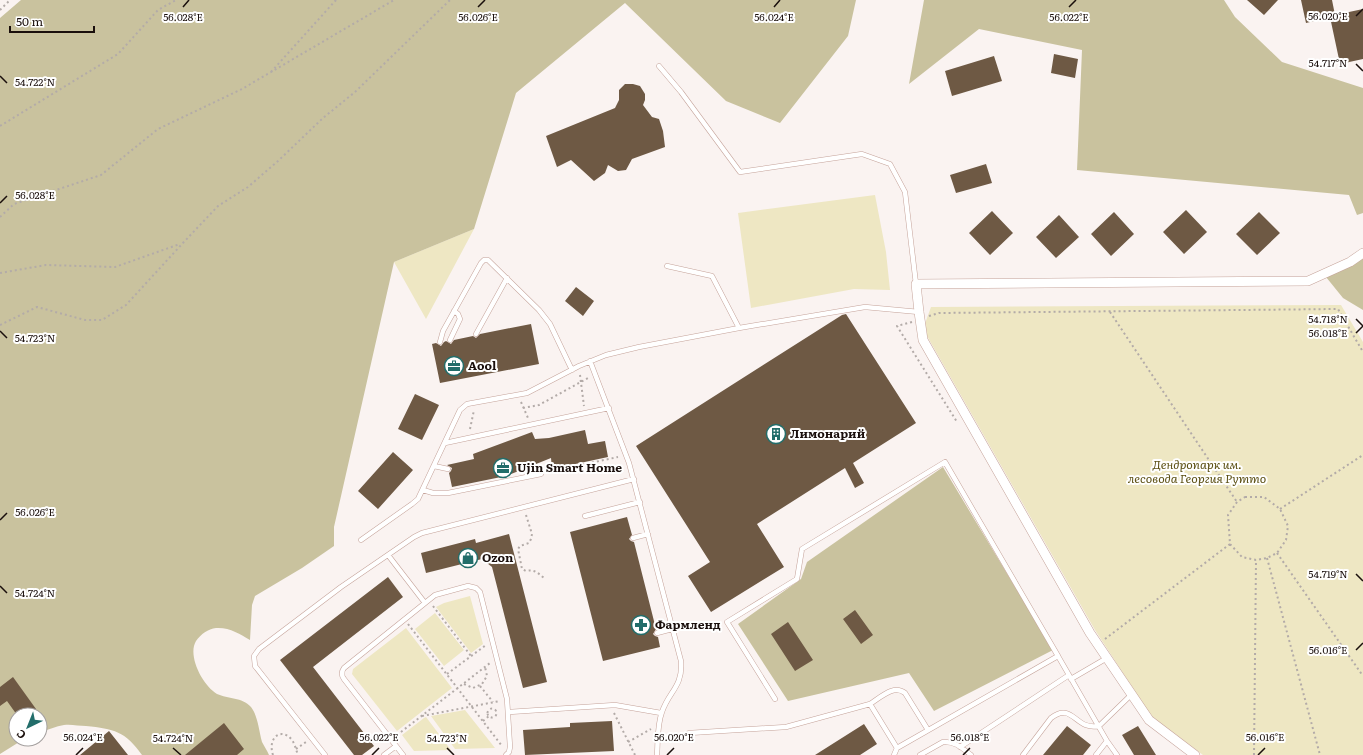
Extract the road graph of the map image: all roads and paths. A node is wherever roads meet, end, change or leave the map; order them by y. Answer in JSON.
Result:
{"nodes":[{"id":1,"x":10,"y":0,"type":"edge"},
{"id":2,"x":176,"y":0,"type":"edge"},
{"id":3,"x":336,"y":0,"type":"edge"},
{"id":4,"x":394,"y":0,"type":"edge"},
{"id":5,"x":450,"y":0,"type":"edge"},
{"id":6,"x":0,"y":10,"type":"edge"},
{"id":7,"x":659,"y":66,"type":"dead end"},
{"id":8,"x":269,"y":73,"type":"junction"},
{"id":9,"x":0,"y":126,"type":"edge"},
{"id":10,"x":0,"y":217,"type":"edge"},
{"id":11,"x":182,"y":244,"type":"junction"},
{"id":12,"x":1363,"y":253,"type":"edge"},
{"id":13,"x":667,"y":266,"type":"dead end"},
{"id":14,"x":0,"y":273,"type":"edge"},
{"id":15,"x":507,"y":278,"type":"junction"},
{"id":16,"x":916,"y":284,"type":"junction"},
{"id":17,"x":454,"y":311,"type":"junction"},
{"id":18,"x":1110,"y":312,"type":"junction"},
{"id":19,"x":919,"y":315,"type":"junction"},
{"id":20,"x":0,"y":325,"type":"edge"},
{"id":21,"x":739,"y":328,"type":"junction"},
{"id":22,"x":476,"y":334,"type":"dead end"},
{"id":23,"x":450,"y":340,"type":"dead end"},
{"id":24,"x":440,"y":342,"type":"dead end"},
{"id":25,"x":1363,"y":352,"type":"edge"},
{"id":26,"x":590,"y":361,"type":"junction"},
{"id":27,"x":579,"y":366,"type":"junction"},
{"id":28,"x":572,"y":370,"type":"junction"},
{"id":29,"x":595,"y":374,"type":"junction"},
{"id":30,"x":581,"y":382,"type":"junction"},
{"id":31,"x":517,"y":395,"type":"junction"},
{"id":32,"x":476,"y":402,"type":"junction"},
{"id":33,"x":523,"y":408,"type":"junction"},
{"id":34,"x":609,"y":408,"type":"junction"},
{"id":35,"x":584,"y":413,"type":"junction"},
{"id":36,"x":530,"y":425,"type":"junction"},
{"id":37,"x":959,"y":426,"type":"dead end"},
{"id":38,"x":468,"y":438,"type":"junction"},
{"id":39,"x":445,"y":443,"type":"junction"},
{"id":40,"x":627,"y":455,"type":"junction"},
{"id":41,"x":1363,"y":455,"type":"edge"},
{"id":42,"x":434,"y":466,"type":"junction"},
{"id":43,"x":448,"y":469,"type":"dead end"},
{"id":44,"x":541,"y":474,"type":"joint"},
{"id":45,"x":634,"y":478,"type":"junction"},
{"id":46,"x":423,"y":490,"type":"junction"},
{"id":47,"x":640,"y":502,"type":"junction"},
{"id":48,"x":1237,"y":502,"type":"junction"},
{"id":49,"x":524,"y":506,"type":"junction"},
{"id":50,"x":1280,"y":509,"type":"junction"},
{"id":51,"x":585,"y":516,"type":"dead end"},
{"id":52,"x":648,"y":534,"type":"junction"},
{"id":53,"x":633,"y":538,"type":"dead end"},
{"id":54,"x":361,"y":540,"type":"dead end"},
{"id":55,"x":1230,"y":544,"type":"junction"},
{"id":56,"x":1277,"y":553,"type":"junction"},
{"id":57,"x":388,"y":555,"type":"junction"},
{"id":58,"x":1267,"y":558,"type":"junction"},
{"id":59,"x":1256,"y":560,"type":"junction"},
{"id":60,"x":544,"y":578,"type":"dead end"},
{"id":61,"x":427,"y":602,"type":"junction"},
{"id":62,"x":405,"y":619,"type":"junction"},
{"id":63,"x":672,"y":629,"type":"junction"},
{"id":64,"x":657,"y":633,"type":"dead end"},
{"id":65,"x":492,"y":640,"type":"junction"},
{"id":66,"x":1098,"y":644,"type":"junction"},
{"id":67,"x":471,"y":656,"type":"junction"},
{"id":68,"x":1058,"y":656,"type":"junction"},
{"id":69,"x":497,"y":658,"type":"junction"},
{"id":70,"x":1107,"y":658,"type":"junction"},
{"id":71,"x":485,"y":668,"type":"junction"},
{"id":72,"x":447,"y":674,"type":"junction"},
{"id":73,"x":1363,"y":676,"type":"edge"},
{"id":74,"x":1070,"y":677,"type":"junction"},
{"id":75,"x":464,"y":684,"type":"junction"},
{"id":76,"x":480,"y":686,"type":"junction"},
{"id":77,"x":458,"y":688,"type":"junction"},
{"id":78,"x":1132,"y":694,"type":"junction"},
{"id":79,"x":507,"y":699,"type":"junction"},
{"id":80,"x":775,"y":699,"type":"dead end"},
{"id":81,"x":492,"y":702,"type":"junction"},
{"id":82,"x":870,"y":704,"type":"junction"},
{"id":83,"x":609,"y":705,"type":"junction"},
{"id":84,"x":472,"y":706,"type":"junction"},
{"id":85,"x":492,"y":709,"type":"junction"},
{"id":86,"x":509,"y":712,"type":"junction"},
{"id":87,"x":661,"y":713,"type":"junction"},
{"id":88,"x":422,"y":716,"type":"junction"},
{"id":89,"x":489,"y":716,"type":"junction"},
{"id":90,"x":483,"y":721,"type":"junction"},
{"id":91,"x":659,"y":725,"type":"junction"},
{"id":92,"x":1098,"y":726,"type":"junction"},
{"id":93,"x":928,"y":730,"type":"junction"},
{"id":94,"x":689,"y":733,"type":"dead end"},
{"id":95,"x":312,"y":738,"type":"junction"},
{"id":96,"x":391,"y":740,"type":"junction"},
{"id":97,"x":1107,"y":741,"type":"junction"},
{"id":98,"x":628,"y":742,"type":"junction"},
{"id":99,"x":396,"y":746,"type":"junction"},
{"id":100,"x":960,"y":747,"type":"junction"},
{"id":101,"x":897,"y":748,"type":"junction"},
{"id":102,"x":296,"y":749,"type":"junction"},
{"id":103,"x":507,"y":754,"type":"edge"},
{"id":104,"x":272,"y":755,"type":"edge"},
{"id":105,"x":298,"y":755,"type":"edge"},
{"id":106,"x":325,"y":755,"type":"edge"},
{"id":107,"x":384,"y":755,"type":"edge"},
{"id":108,"x":403,"y":755,"type":"edge"},
{"id":109,"x":635,"y":755,"type":"edge"},
{"id":110,"x":657,"y":755,"type":"edge"},
{"id":111,"x":894,"y":755,"type":"edge"},
{"id":112,"x":920,"y":755,"type":"edge"},
{"id":113,"x":970,"y":755,"type":"edge"},
{"id":114,"x":1023,"y":755,"type":"edge"},
{"id":115,"x":1096,"y":755,"type":"edge"},
{"id":116,"x":1117,"y":755,"type":"edge"},
{"id":117,"x":1195,"y":755,"type":"edge"},
{"id":118,"x":1254,"y":755,"type":"edge"},
{"id":119,"x":1320,"y":755,"type":"edge"}],
"edges":[{"from":1,"to":6,"type":"path"},
{"from":2,"to":9,"type":"path"},
{"from":3,"to":8,"type":"path"},
{"from":4,"to":8,"type":"path"},
{"from":5,"to":11,"type":"path"},
{"from":7,"to":16,"type":"lane"},
{"from":8,"to":10,"type":"path"},
{"from":11,"to":14,"type":"path"},
{"from":11,"to":20,"type":"path"},
{"from":12,"to":16,"type":"street"},
{"from":13,"to":21,"type":"lane"},
{"from":15,"to":17,"type":"lane"},
{"from":15,"to":22,"type":"lane"},
{"from":15,"to":28,"type":"lane"},
{"from":16,"to":19,"type":"street"},
{"from":17,"to":23,"type":"lane"},
{"from":17,"to":24,"type":"lane"},
{"from":18,"to":19,"type":"path"},
{"from":18,"to":25,"type":"path"},
{"from":18,"to":48,"type":"path"},
{"from":19,"to":21,"type":"lane"},
{"from":19,"to":37,"type":"path"},
{"from":19,"to":66,"type":"street"},
{"from":21,"to":26,"type":"lane"},
{"from":26,"to":27,"type":"lane"},
{"from":26,"to":29,"type":"lane"},
{"from":27,"to":28,"type":"lane"},
{"from":27,"to":30,"type":"path"},
{"from":28,"to":31,"type":"lane"},
{"from":29,"to":30,"type":"path"},
{"from":29,"to":34,"type":"lane"},
{"from":30,"to":33,"type":"path"},
{"from":30,"to":35,"type":"path"},
{"from":31,"to":32,"type":"lane"},
{"from":31,"to":33,"type":"path"},
{"from":32,"to":38,"type":"path"},
{"from":32,"to":39,"type":"lane"},
{"from":33,"to":36,"type":"path"},
{"from":34,"to":35,"type":"lane"},
{"from":34,"to":40,"type":"lane"},
{"from":35,"to":36,"type":"lane"},
{"from":36,"to":38,"type":"lane"},
{"from":38,"to":39,"type":"lane"},
{"from":39,"to":42,"type":"lane"},
{"from":40,"to":44,"type":"path"},
{"from":40,"to":45,"type":"lane"},
{"from":41,"to":50,"type":"path"},
{"from":42,"to":43,"type":"lane"},
{"from":42,"to":46,"type":"lane"},
{"from":44,"to":46,"type":"lane"},
{"from":45,"to":47,"type":"lane"},
{"from":45,"to":49,"type":"lane"},
{"from":46,"to":54,"type":"lane"},
{"from":47,"to":51,"type":"lane"},
{"from":47,"to":52,"type":"lane"},
{"from":48,"to":50,"type":"path"},
{"from":48,"to":55,"type":"path"},
{"from":49,"to":57,"type":"lane"},
{"from":49,"to":60,"type":"path"},
{"from":50,"to":56,"type":"path"},
{"from":52,"to":53,"type":"lane"},
{"from":52,"to":63,"type":"lane"},
{"from":55,"to":59,"type":"path"},
{"from":55,"to":66,"type":"path"},
{"from":56,"to":58,"type":"path"},
{"from":56,"to":73,"type":"path"},
{"from":57,"to":61,"type":"lane"},
{"from":57,"to":95,"type":"lane"},
{"from":58,"to":59,"type":"path"},
{"from":58,"to":119,"type":"path"},
{"from":59,"to":118,"type":"path"},
{"from":61,"to":62,"type":"lane"},
{"from":61,"to":65,"type":"lane"},
{"from":61,"to":67,"type":"path"},
{"from":62,"to":72,"type":"path"},
{"from":62,"to":96,"type":"lane"},
{"from":63,"to":64,"type":"lane"},
{"from":63,"to":87,"type":"lane"},
{"from":65,"to":67,"type":"path"},
{"from":65,"to":69,"type":"lane"},
{"from":66,"to":70,"type":"street"},
{"from":67,"to":72,"type":"path"},
{"from":68,"to":74,"type":"lane"},
{"from":68,"to":80,"type":"lane"},
{"from":68,"to":93,"type":"lane"},
{"from":69,"to":71,"type":"path"},
{"from":69,"to":79,"type":"lane"},
{"from":70,"to":74,"type":"lane"},
{"from":70,"to":78,"type":"street"},
{"from":71,"to":75,"type":"path"},
{"from":71,"to":76,"type":"path"},
{"from":72,"to":77,"type":"path"},
{"from":74,"to":92,"type":"lane"},
{"from":74,"to":100,"type":"lane"},
{"from":75,"to":76,"type":"path"},
{"from":75,"to":77,"type":"path"},
{"from":76,"to":81,"type":"path"},
{"from":77,"to":84,"type":"path"},
{"from":77,"to":88,"type":"path"},
{"from":78,"to":92,"type":"lane"},
{"from":78,"to":117,"type":"street"},
{"from":79,"to":81,"type":"path"},
{"from":79,"to":86,"type":"lane"},
{"from":81,"to":84,"type":"path"},
{"from":81,"to":85,"type":"path"},
{"from":82,"to":93,"type":"lane"},
{"from":82,"to":94,"type":"lane"},
{"from":82,"to":101,"type":"lane"},
{"from":83,"to":86,"type":"lane"},
{"from":83,"to":87,"type":"lane"},
{"from":83,"to":98,"type":"path"},
{"from":84,"to":88,"type":"path"},
{"from":84,"to":90,"type":"path"},
{"from":85,"to":89,"type":"path"},
{"from":85,"to":89,"type":"path"},
{"from":86,"to":103,"type":"lane"},
{"from":87,"to":91,"type":"lane"},
{"from":88,"to":96,"type":"path"},
{"from":89,"to":90,"type":"path"},
{"from":90,"to":103,"type":"path"},
{"from":91,"to":98,"type":"path"},
{"from":91,"to":110,"type":"lane"},
{"from":92,"to":97,"type":"lane"},
{"from":92,"to":114,"type":"lane"},
{"from":93,"to":101,"type":"lane"},
{"from":95,"to":102,"type":"path"},
{"from":95,"to":106,"type":"lane"},
{"from":96,"to":99,"type":"lane"},
{"from":97,"to":115,"type":"lane"},
{"from":97,"to":116,"type":"lane"},
{"from":98,"to":109,"type":"path"},
{"from":99,"to":107,"type":"lane"},
{"from":99,"to":108,"type":"lane"},
{"from":100,"to":112,"type":"lane"},
{"from":100,"to":113,"type":"lane"},
{"from":101,"to":111,"type":"lane"},
{"from":102,"to":104,"type":"path"},
{"from":102,"to":105,"type":"path"}]}
